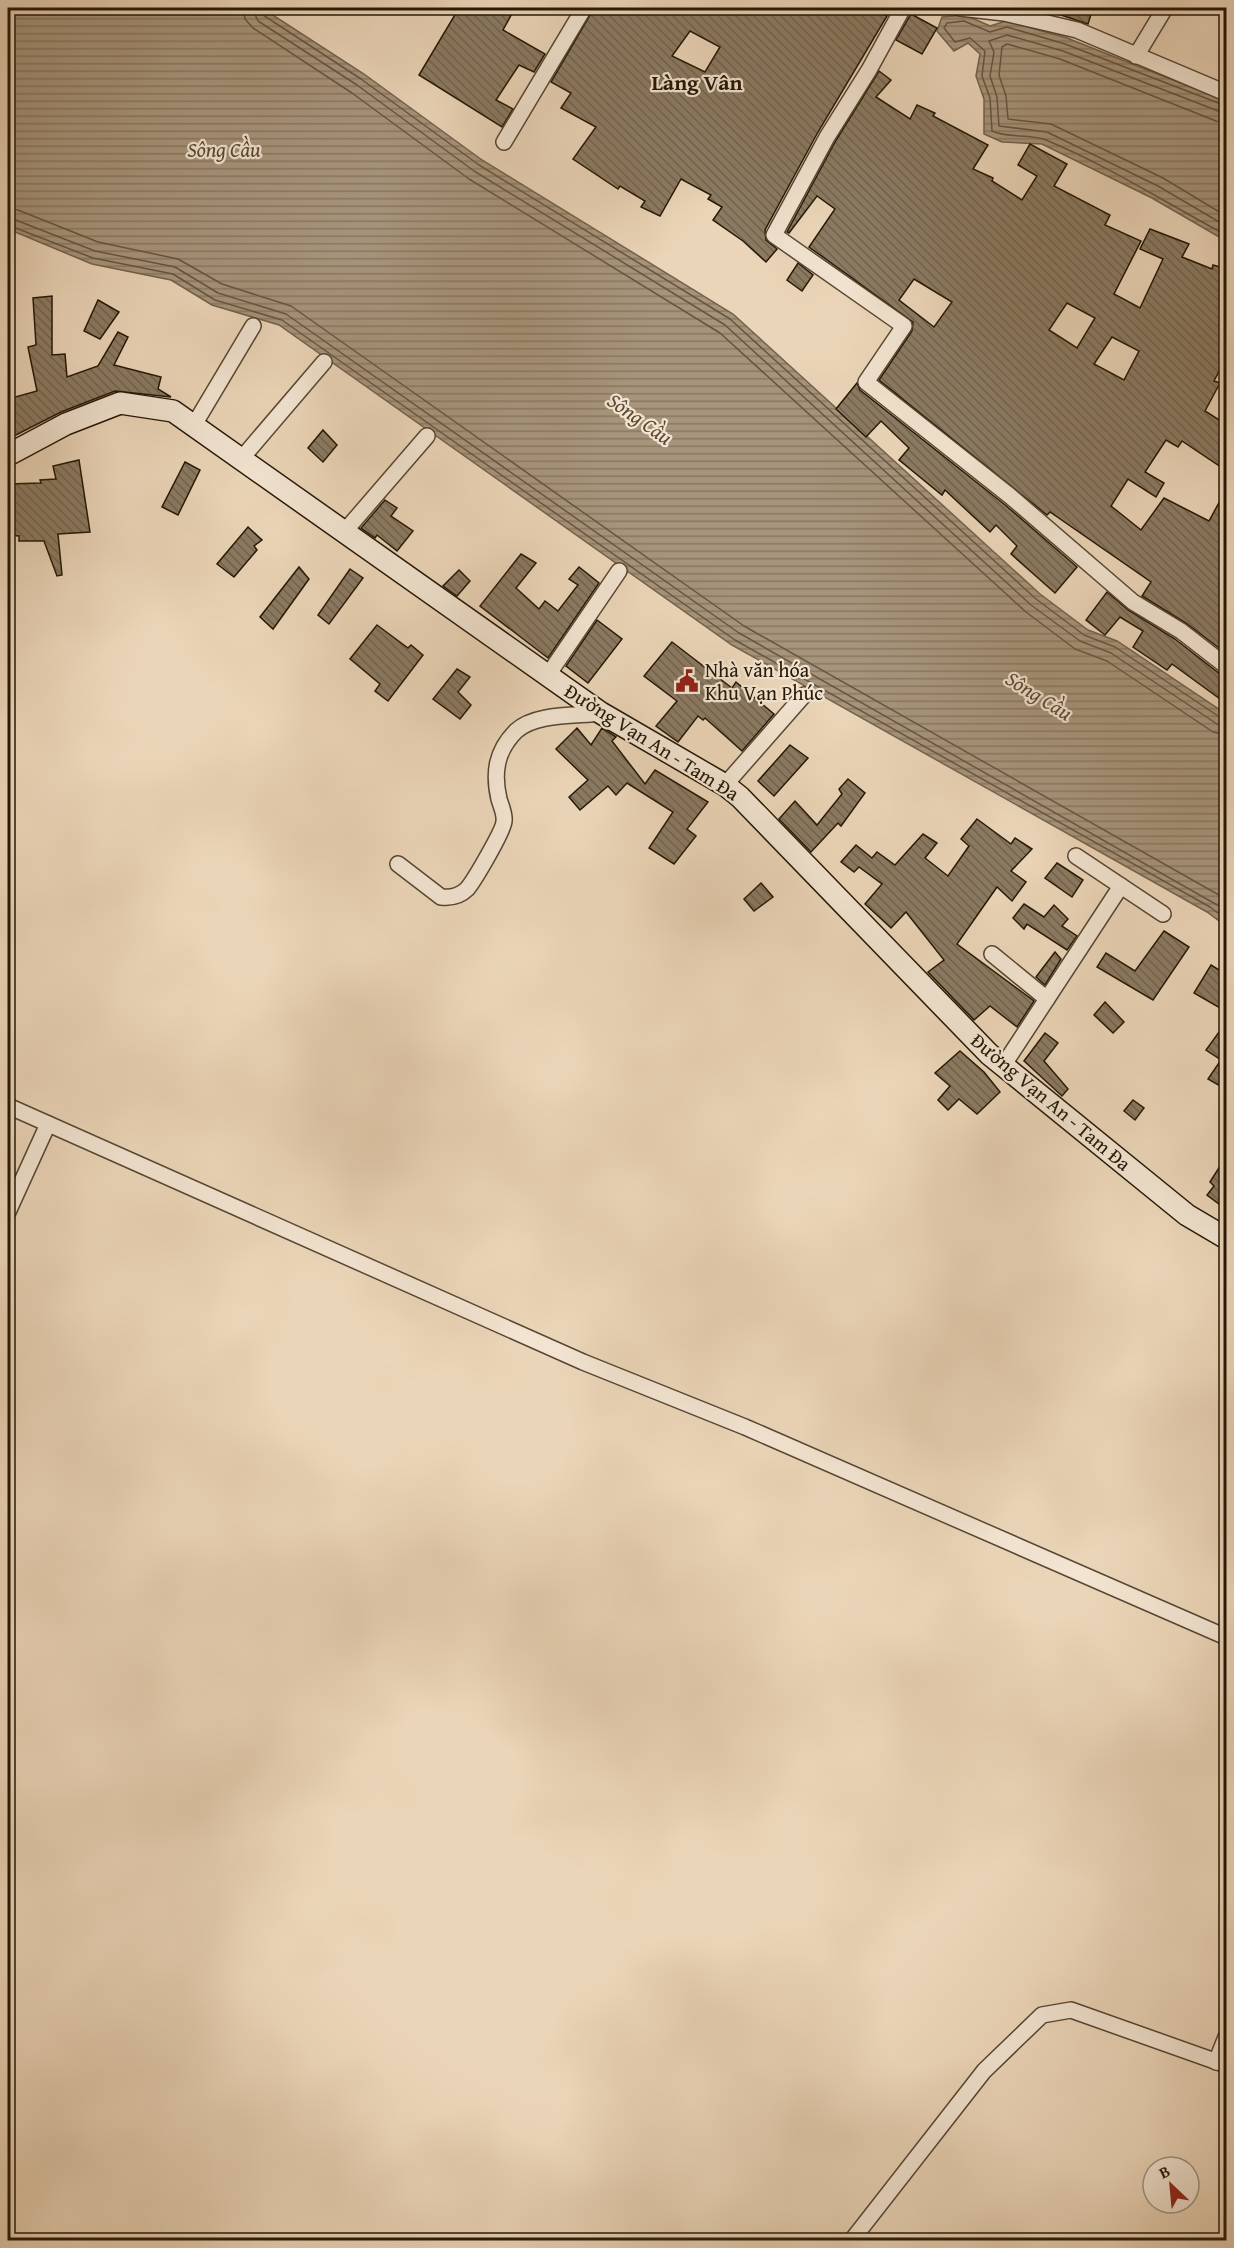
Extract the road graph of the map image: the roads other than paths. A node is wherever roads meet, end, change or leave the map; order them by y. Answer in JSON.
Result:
{"nodes":[{"id":1,"x":584,"y":8,"type":"edge"},
{"id":2,"x":903,"y":8,"type":"edge"},
{"id":3,"x":960,"y":8,"type":"edge"},
{"id":4,"x":1165,"y":8,"type":"edge"},
{"id":5,"x":1136,"y":56,"type":"junction"},
{"id":6,"x":1227,"y":93,"type":"edge"},
{"id":7,"x":504,"y":142,"type":"dead end"},
{"id":8,"x":253,"y":326,"type":"dead end"},
{"id":9,"x":324,"y":363,"type":"dead end"},
{"id":10,"x":194,"y":425,"type":"junction"},
{"id":11,"x":427,"y":435,"type":"dead end"},
{"id":12,"x":8,"y":455,"type":"edge"},
{"id":13,"x":242,"y":458,"type":"junction"},
{"id":14,"x":345,"y":531,"type":"junction"},
{"id":15,"x":619,"y":571,"type":"dead end"},
{"id":16,"x":1227,"y":666,"type":"edge"},
{"id":17,"x":548,"y":675,"type":"junction"},
{"id":18,"x":804,"y":695,"type":"dead end"},
{"id":19,"x":601,"y":713,"type":"junction"},
{"id":20,"x":725,"y":785,"type":"junction"},
{"id":21,"x":1076,"y":856,"type":"dead end"},
{"id":22,"x":398,"y":864,"type":"dead end"},
{"id":23,"x":1121,"y":886,"type":"junction"},
{"id":24,"x":1163,"y":914,"type":"dead end"},
{"id":25,"x":992,"y":954,"type":"dead end"},
{"id":26,"x":1047,"y":999,"type":"junction"},
{"id":27,"x":1003,"y":1066,"type":"junction"},
{"id":28,"x":8,"y":1106,"type":"edge"},
{"id":29,"x":48,"y":1124,"type":"junction"},
{"id":30,"x":8,"y":1212,"type":"edge"},
{"id":31,"x":1227,"y":1238,"type":"edge"},
{"id":32,"x":1227,"y":1637,"type":"edge"},
{"id":33,"x":1227,"y":2037,"type":"edge"},
{"id":34,"x":1221,"y":2063,"type":"edge"},
{"id":35,"x":852,"y":2241,"type":"edge"}],
"edges":[{"from":1,"to":7,"type":"street"},
{"from":2,"to":16,"type":"street"},
{"from":3,"to":5,"type":"street"},
{"from":4,"to":5,"type":"street"},
{"from":5,"to":6,"type":"street"},
{"from":8,"to":10,"type":"street"},
{"from":9,"to":13,"type":"street"},
{"from":10,"to":12,"type":"main road","name":"Đường Vạn An - Tam Đa"},
{"from":10,"to":13,"type":"main road","name":"Đường Vạn An - Tam Đa"},
{"from":11,"to":14,"type":"street"},
{"from":13,"to":14,"type":"main road","name":"Đường Vạn An - Tam Đa"},
{"from":14,"to":17,"type":"main road","name":"Đường Vạn An - Tam Đa"},
{"from":15,"to":17,"type":"street"},
{"from":17,"to":19,"type":"main road","name":"Đường Vạn An - Tam Đa"},
{"from":18,"to":20,"type":"street"},
{"from":19,"to":20,"type":"main road","name":"Đường Vạn An - Tam Đa"},
{"from":19,"to":22,"type":"street"},
{"from":20,"to":27,"type":"main road","name":"Đường Vạn An - Tam Đa"},
{"from":21,"to":23,"type":"street"},
{"from":23,"to":24,"type":"street"},
{"from":23,"to":26,"type":"street"},
{"from":25,"to":26,"type":"street"},
{"from":26,"to":27,"type":"street"},
{"from":27,"to":31,"type":"main road","name":"Đường Vạn An - Tam Đa"},
{"from":28,"to":29,"type":"street"},
{"from":29,"to":30,"type":"street"},
{"from":29,"to":32,"type":"street"},
{"from":33,"to":34,"type":"street"},
{"from":34,"to":35,"type":"street"}]}
